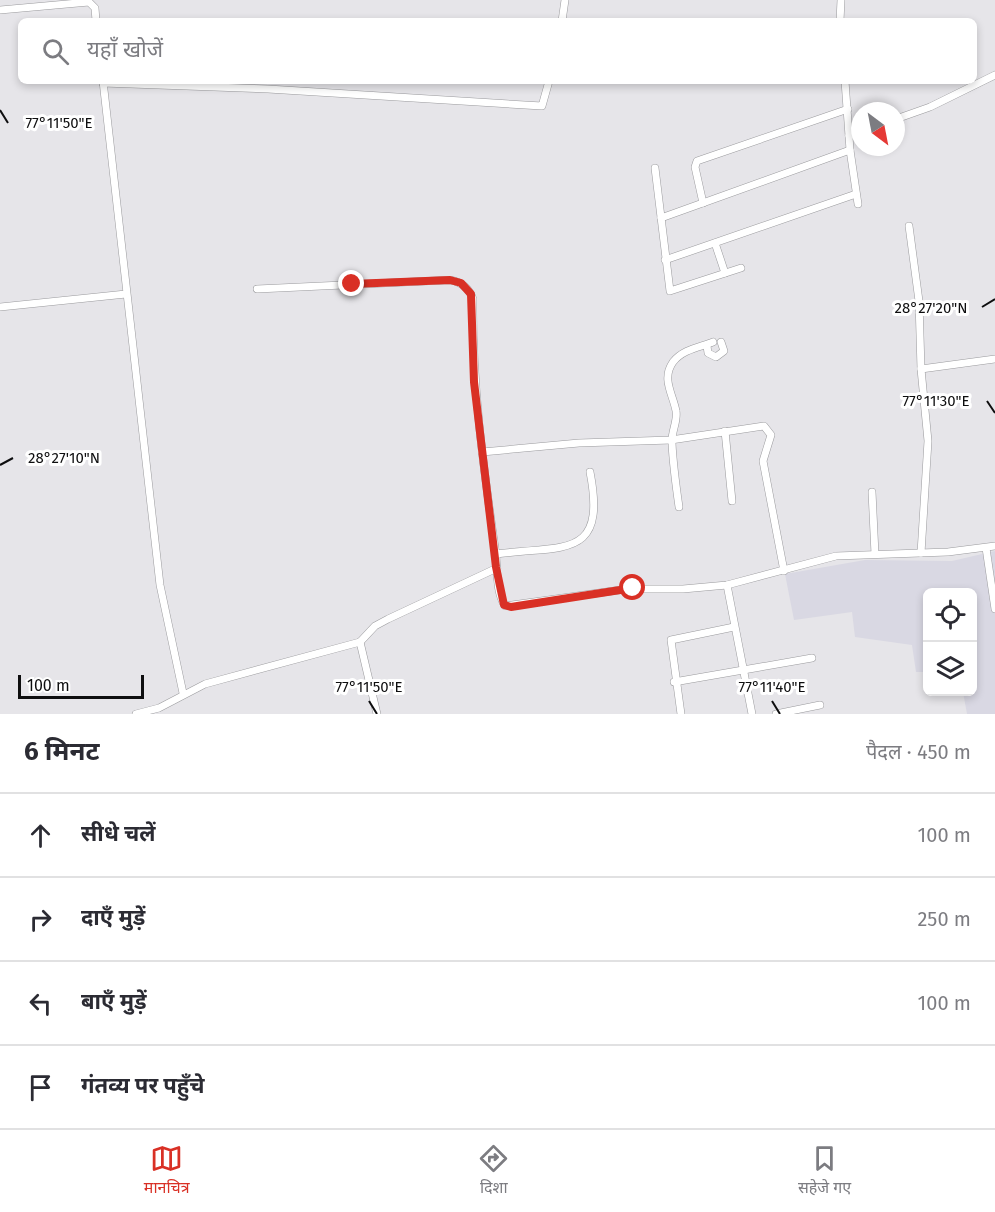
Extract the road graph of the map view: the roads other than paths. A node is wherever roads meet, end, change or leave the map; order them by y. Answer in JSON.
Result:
{"nodes":[{"id":1,"x":564,"y":0,"type":"edge"},
{"id":2,"x":841,"y":0,"type":"edge"},
{"id":3,"x":0,"y":10,"type":"edge"},
{"id":4,"x":96,"y":18,"type":"edge"},
{"id":5,"x":562,"y":18,"type":"edge"},
{"id":6,"x":840,"y":18,"type":"edge"},
{"id":7,"x":995,"y":75,"type":"edge"},
{"id":8,"x":977,"y":83,"type":"edge"},
{"id":9,"x":103,"y":84,"type":"edge"},
{"id":10,"x":150,"y":84,"type":"edge"},
{"id":11,"x":548,"y":84,"type":"edge"},
{"id":12,"x":845,"y":84,"type":"edge"},
{"id":13,"x":974,"y":84,"type":"edge"},
{"id":14,"x":848,"y":109,"type":"junction"},
{"id":15,"x":905,"y":116,"type":"edge"},
{"id":16,"x":849,"y":136,"type":"joint"},
{"id":17,"x":850,"y":150,"type":"junction"},
{"id":18,"x":655,"y":168,"type":"dead end"},
{"id":19,"x":856,"y":194,"type":"junction"},
{"id":20,"x":703,"y":203,"type":"junction"},
{"id":21,"x":858,"y":204,"type":"dead end"},
{"id":22,"x":661,"y":218,"type":"junction"},
{"id":23,"x":909,"y":226,"type":"dead end"},
{"id":24,"x":715,"y":243,"type":"junction"},
{"id":25,"x":665,"y":260,"type":"junction"},
{"id":26,"x":741,"y":268,"type":"dead end"},
{"id":27,"x":725,"y":273,"type":"junction"},
{"id":28,"x":257,"y":289,"type":"dead end"},
{"id":29,"x":126,"y":294,"type":"junction"},
{"id":30,"x":0,"y":307,"type":"edge"},
{"id":31,"x":714,"y":344,"type":"dead end"},
{"id":32,"x":995,"y":359,"type":"edge"},
{"id":33,"x":921,"y":369,"type":"junction"},
{"id":34,"x":725,"y":431,"type":"junction"},
{"id":35,"x":672,"y":440,"type":"junction"},
{"id":36,"x":482,"y":452,"type":"junction"},
{"id":37,"x":590,"y":472,"type":"dead end"},
{"id":38,"x":872,"y":492,"type":"dead end"},
{"id":39,"x":732,"y":501,"type":"dead end"},
{"id":40,"x":679,"y":507,"type":"dead end"},
{"id":41,"x":995,"y":546,"type":"edge"},
{"id":42,"x":986,"y":548,"type":"junction"},
{"id":43,"x":921,"y":553,"type":"junction"},
{"id":44,"x":875,"y":554,"type":"junction"},
{"id":45,"x":496,"y":555,"type":"junction"},
{"id":46,"x":496,"y":567,"type":"junction"},
{"id":47,"x":784,"y":571,"type":"junction"},
{"id":48,"x":727,"y":585,"type":"junction"},
{"id":49,"x":995,"y":609,"type":"edge"},
{"id":50,"x":734,"y":627,"type":"junction"},
{"id":51,"x":360,"y":642,"type":"junction"},
{"id":52,"x":812,"y":658,"type":"dead end"},
{"id":53,"x":743,"y":669,"type":"junction"},
{"id":54,"x":674,"y":682,"type":"junction"},
{"id":55,"x":183,"y":693,"type":"junction"},
{"id":56,"x":820,"y":705,"type":"dead end"},
{"id":57,"x":136,"y":714,"type":"edge"},
{"id":58,"x":377,"y":714,"type":"edge"},
{"id":59,"x":681,"y":714,"type":"edge"},
{"id":60,"x":752,"y":714,"type":"edge"},
{"id":61,"x":776,"y":714,"type":"edge"}],
"edges":[{"from":1,"to":5,"type":"street"},
{"from":2,"to":6,"type":"street"},
{"from":3,"to":4,"type":"street"},
{"from":7,"to":8,"type":"street"},
{"from":9,"to":29,"type":"street"},
{"from":10,"to":11,"type":"street"},
{"from":12,"to":14,"type":"street"},
{"from":13,"to":15,"type":"street"},
{"from":14,"to":16,"type":"street"},
{"from":14,"to":20,"type":"street"},
{"from":16,"to":17,"type":"street"},
{"from":17,"to":19,"type":"street"},
{"from":17,"to":20,"type":"street"},
{"from":18,"to":22,"type":"street"},
{"from":19,"to":21,"type":"street"},
{"from":19,"to":24,"type":"street"},
{"from":20,"to":22,"type":"street"},
{"from":22,"to":25,"type":"street"},
{"from":23,"to":33,"type":"street"},
{"from":24,"to":25,"type":"street"},
{"from":24,"to":27,"type":"street"},
{"from":25,"to":27,"type":"street"},
{"from":26,"to":27,"type":"street"},
{"from":28,"to":36,"type":"street"},
{"from":29,"to":30,"type":"street"},
{"from":29,"to":55,"type":"street"},
{"from":31,"to":35,"type":"street"},
{"from":32,"to":33,"type":"street"},
{"from":33,"to":43,"type":"street"},
{"from":34,"to":35,"type":"street"},
{"from":34,"to":39,"type":"street"},
{"from":34,"to":47,"type":"street"},
{"from":35,"to":36,"type":"street"},
{"from":35,"to":40,"type":"street"},
{"from":36,"to":45,"type":"street"},
{"from":37,"to":45,"type":"street"},
{"from":38,"to":44,"type":"street"},
{"from":41,"to":42,"type":"street"},
{"from":42,"to":43,"type":"street"},
{"from":42,"to":49,"type":"street"},
{"from":43,"to":44,"type":"street"},
{"from":44,"to":47,"type":"street"},
{"from":45,"to":46,"type":"street"},
{"from":46,"to":48,"type":"street"},
{"from":46,"to":51,"type":"street"},
{"from":47,"to":48,"type":"street"},
{"from":48,"to":50,"type":"street"},
{"from":50,"to":53,"type":"street"},
{"from":50,"to":54,"type":"street"},
{"from":51,"to":55,"type":"street"},
{"from":51,"to":58,"type":"street"},
{"from":52,"to":53,"type":"street"},
{"from":53,"to":54,"type":"street"},
{"from":53,"to":60,"type":"street"},
{"from":54,"to":59,"type":"street"},
{"from":55,"to":57,"type":"street"},
{"from":56,"to":61,"type":"street"}]}
